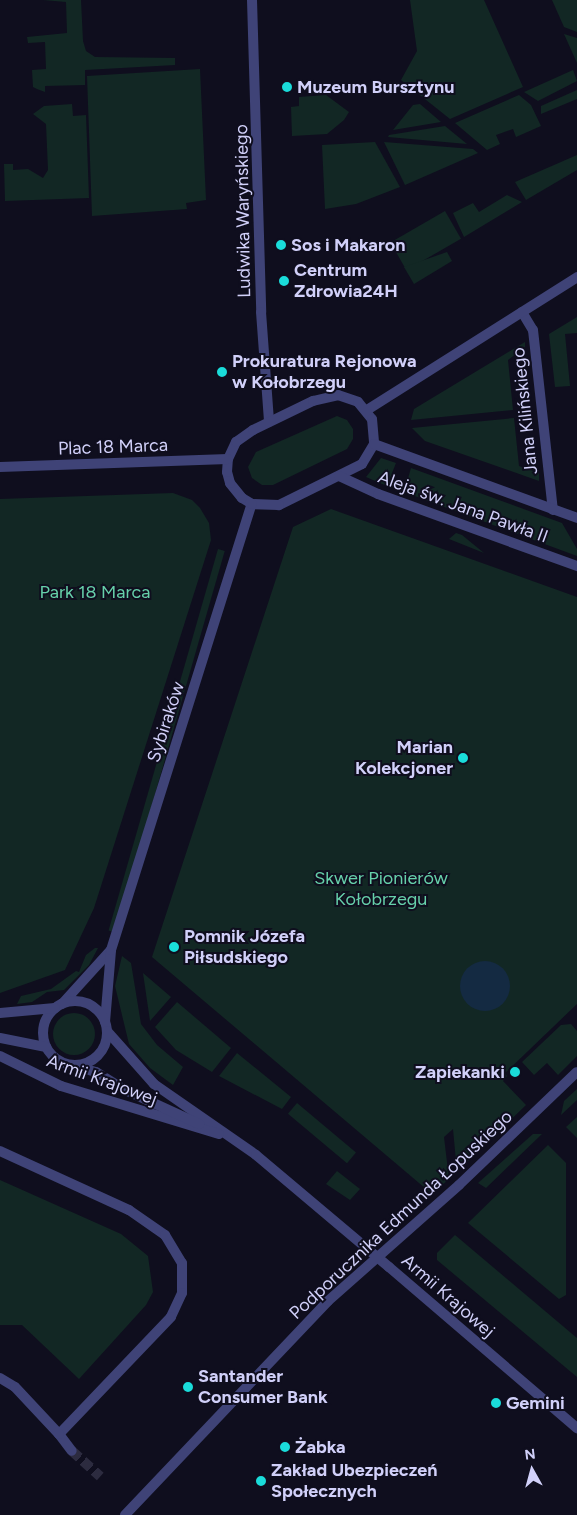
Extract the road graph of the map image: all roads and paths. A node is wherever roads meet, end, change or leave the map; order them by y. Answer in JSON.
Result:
{"nodes":[{"id":1,"x":252,"y":0,"type":"edge"},
{"id":2,"x":577,"y":277,"type":"edge"},
{"id":3,"x":522,"y":312,"type":"junction"},
{"id":4,"x":367,"y":410,"type":"junction"},
{"id":5,"x":270,"y":422,"type":"junction"},
{"id":6,"x":374,"y":444,"type":"junction"},
{"id":7,"x":228,"y":459,"type":"junction"},
{"id":8,"x":0,"y":467,"type":"edge"},
{"id":9,"x":339,"y":476,"type":"junction"},
{"id":10,"x":252,"y":504,"type":"junction"},
{"id":11,"x":553,"y":510,"type":"junction"},
{"id":12,"x":577,"y":518,"type":"edge"},
{"id":13,"x":577,"y":566,"type":"edge"},
{"id":14,"x":111,"y":950,"type":"junction"},
{"id":15,"x":58,"y":1006,"type":"junction"},
{"id":16,"x":0,"y":1013,"type":"edge"},
{"id":17,"x":106,"y":1027,"type":"junction"},
{"id":18,"x":0,"y":1038,"type":"edge"},
{"id":19,"x":46,"y":1048,"type":"junction"},
{"id":20,"x":0,"y":1056,"type":"edge"},
{"id":21,"x":74,"y":1065,"type":"junction"},
{"id":22,"x":577,"y":1072,"type":"edge"},
{"id":23,"x":225,"y":1135,"type":"junction"},
{"id":24,"x":0,"y":1151,"type":"edge"},
{"id":25,"x":378,"y":1257,"type":"junction"},
{"id":26,"x":0,"y":1378,"type":"edge"},
{"id":27,"x":577,"y":1428,"type":"edge"},
{"id":28,"x":60,"y":1434,"type":"junction"},
{"id":29,"x":72,"y":1451,"type":"tunnel mouth"},
{"id":30,"x":125,"y":1515,"type":"edge"}],
"edges":[{"from":1,"to":5,"type":"street","name":"Ludwika Waryńskiego"},
{"from":2,"to":3,"type":"street"},
{"from":3,"to":4,"type":"street"},
{"from":3,"to":11,"type":"street","name":"Jana Kilińskiego"},
{"from":4,"to":5,"type":"street"},
{"from":4,"to":6,"type":"street"},
{"from":5,"to":7,"type":"street"},
{"from":6,"to":9,"type":"street"},
{"from":6,"to":11,"type":"street","name":"Aleja św. Jana Pawła II"},
{"from":7,"to":8,"type":"street","name":"Plac 18 Marca"},
{"from":7,"to":10,"type":"street"},
{"from":9,"to":10,"type":"street"},
{"from":9,"to":13,"type":"street","name":"Aleja św. Jana Pawła II"},
{"from":10,"to":14,"type":"street","name":"Sybiraków"},
{"from":11,"to":12,"type":"street","name":"Aleja św. Jana Pawła II"},
{"from":14,"to":15,"type":"street","name":"Sybiraków"},
{"from":14,"to":17,"type":"street","name":"Sybiraków"},
{"from":15,"to":16,"type":"street"},
{"from":15,"to":17,"type":"street"},
{"from":15,"to":19,"type":"street"},
{"from":17,"to":21,"type":"street"},
{"from":17,"to":23,"type":"street","name":"Armii Krajowej"},
{"from":18,"to":19,"type":"street","name":"Armii Krajowej"},
{"from":19,"to":21,"type":"street"},
{"from":20,"to":23,"type":"street","name":"Armii Krajowej"},
{"from":21,"to":23,"type":"street","name":"Armii Krajowej"},
{"from":22,"to":25,"type":"street","name":"Podporucznika Edmunda Łopuskiego"},
{"from":23,"to":25,"type":"street","name":"Armii Krajowej"},
{"from":24,"to":28,"type":"street"},
{"from":25,"to":27,"type":"street","name":"Armii Krajowej"},
{"from":25,"to":30,"type":"street","name":"Podporucznika Edmunda Łopuskiego"},
{"from":26,"to":28,"type":"street"},
{"from":28,"to":29,"type":"street"}]}
